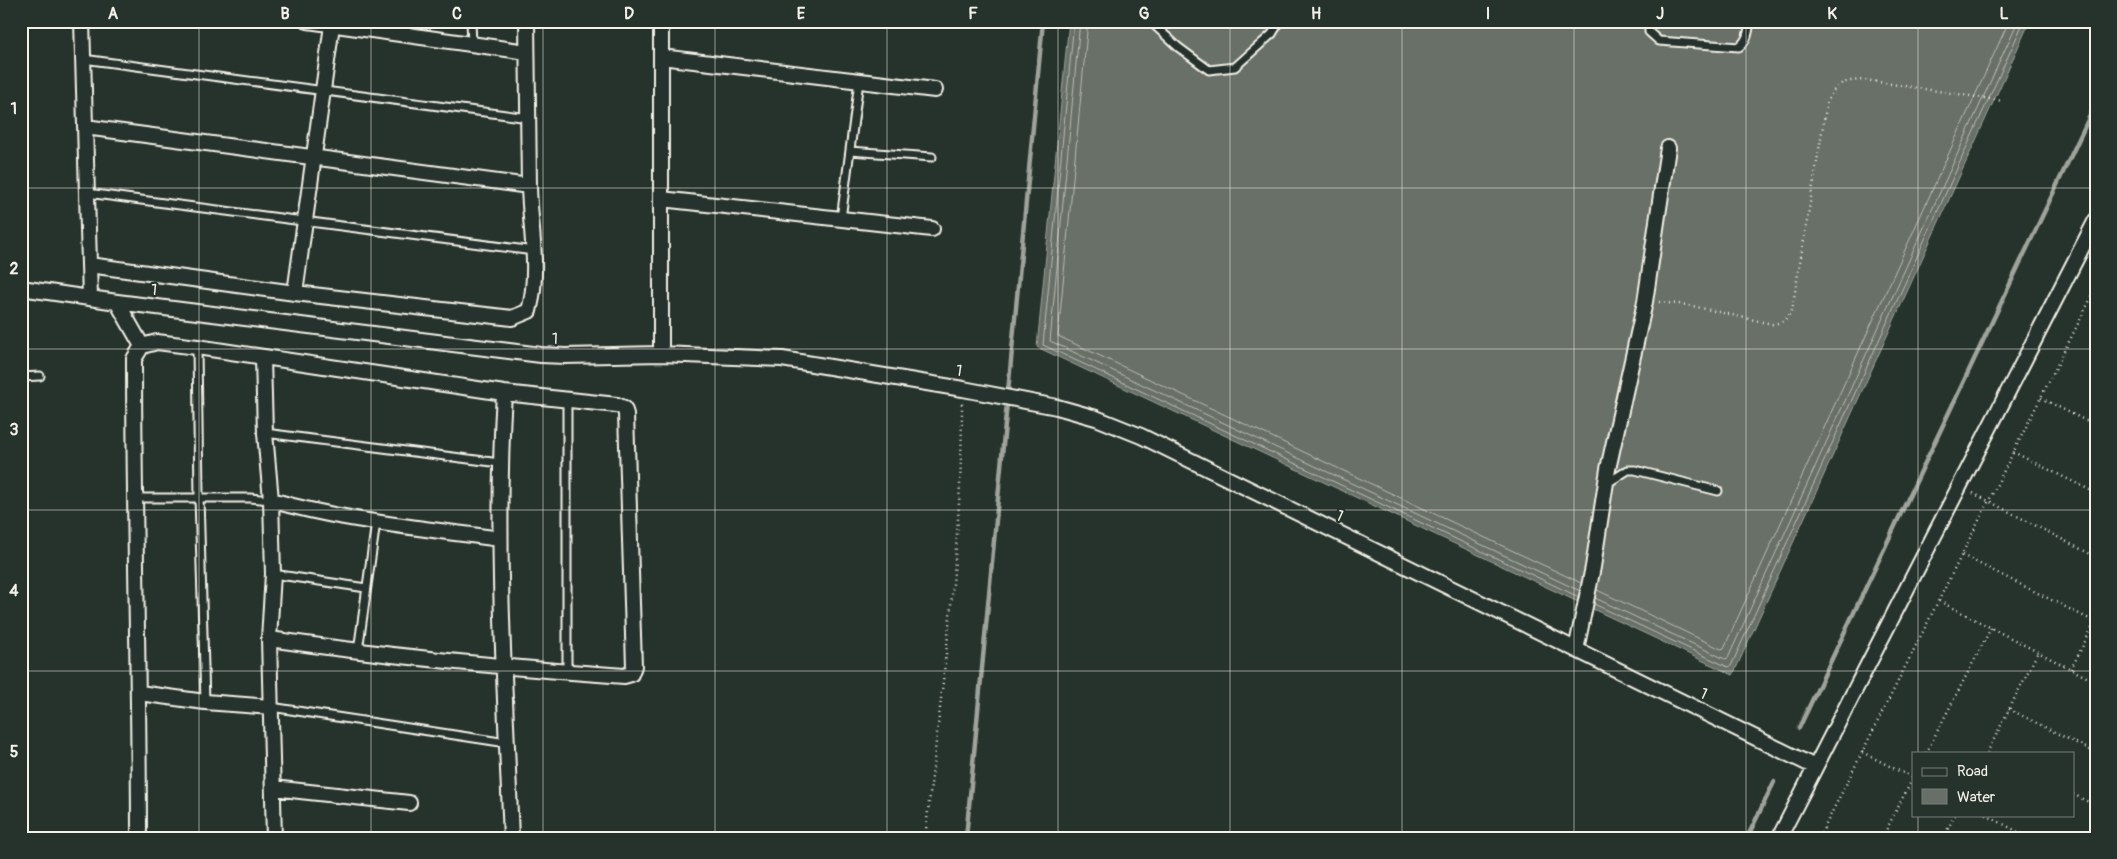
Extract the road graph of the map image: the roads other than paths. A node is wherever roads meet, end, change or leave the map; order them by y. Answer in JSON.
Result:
{"nodes":[{"id":1,"x":82,"y":21,"type":"edge"},
{"id":2,"x":308,"y":21,"type":"edge"},
{"id":3,"x":471,"y":21,"type":"edge"},
{"id":4,"x":527,"y":21,"type":"edge"},
{"id":5,"x":661,"y":21,"type":"edge"},
{"id":6,"x":1150,"y":21,"type":"edge"},
{"id":7,"x":1280,"y":21,"type":"edge"},
{"id":8,"x":1649,"y":21,"type":"edge"},
{"id":9,"x":1750,"y":21,"type":"edge"},
{"id":10,"x":332,"y":25,"type":"junction"},
{"id":11,"x":392,"y":27,"type":"edge"},
{"id":12,"x":472,"y":44,"type":"junction"},
{"id":13,"x":527,"y":52,"type":"junction"},
{"id":14,"x":83,"y":58,"type":"junction"},
{"id":15,"x":661,"y":58,"type":"junction"},
{"id":16,"x":859,"y":81,"type":"junction"},
{"id":17,"x":935,"y":90,"type":"dead end"},
{"id":18,"x":323,"y":91,"type":"junction"},
{"id":19,"x":529,"y":118,"type":"junction"},
{"id":20,"x":85,"y":127,"type":"junction"},
{"id":21,"x":1668,"y":148,"type":"dead end"},
{"id":22,"x":850,"y":151,"type":"junction"},
{"id":23,"x":932,"y":157,"type":"dead end"},
{"id":24,"x":314,"y":158,"type":"junction"},
{"id":25,"x":529,"y":186,"type":"junction"},
{"id":26,"x":87,"y":193,"type":"junction"},
{"id":27,"x":661,"y":199,"type":"junction"},
{"id":28,"x":841,"y":219,"type":"junction"},
{"id":29,"x":2096,"y":220,"type":"edge"},
{"id":30,"x":305,"y":222,"type":"junction"},
{"id":31,"x":932,"y":229,"type":"dead end"},
{"id":32,"x":534,"y":250,"type":"junction"},
{"id":33,"x":90,"y":265,"type":"junction"},
{"id":34,"x":21,"y":288,"type":"edge"},
{"id":35,"x":295,"y":293,"type":"junction"},
{"id":36,"x":90,"y":298,"type":"junction"},
{"id":37,"x":117,"y":302,"type":"junction"},
{"id":38,"x":142,"y":346,"type":"junction"},
{"id":39,"x":197,"y":347,"type":"junction"},
{"id":40,"x":661,"y":354,"type":"junction"},
{"id":41,"x":263,"y":358,"type":"junction"},
{"id":42,"x":40,"y":376,"type":"dead end"},
{"id":43,"x":21,"y":377,"type":"edge"},
{"id":44,"x":504,"y":393,"type":"junction"},
{"id":45,"x":567,"y":399,"type":"junction"},
{"id":46,"x":265,"y":433,"type":"junction"},
{"id":47,"x":500,"y":463,"type":"junction"},
{"id":48,"x":1606,"y":484,"type":"junction"},
{"id":49,"x":1718,"y":491,"type":"dead end"},
{"id":50,"x":199,"y":497,"type":"junction"},
{"id":51,"x":134,"y":498,"type":"junction"},
{"id":52,"x":271,"y":500,"type":"junction"},
{"id":53,"x":376,"y":522,"type":"junction"},
{"id":54,"x":500,"y":539,"type":"junction"},
{"id":55,"x":273,"y":574,"type":"junction"},
{"id":56,"x":366,"y":588,"type":"junction"},
{"id":57,"x":269,"y":639,"type":"junction"},
{"id":58,"x":1576,"y":650,"type":"junction"},
{"id":59,"x":358,"y":652,"type":"junction"},
{"id":60,"x":503,"y":667,"type":"junction"},
{"id":61,"x":567,"y":672,"type":"junction"},
{"id":62,"x":139,"y":693,"type":"junction"},
{"id":63,"x":205,"y":702,"type":"junction"},
{"id":64,"x":270,"y":706,"type":"junction"},
{"id":65,"x":507,"y":743,"type":"junction"},
{"id":66,"x":1815,"y":767,"type":"junction"},
{"id":67,"x":273,"y":788,"type":"junction"},
{"id":68,"x":409,"y":804,"type":"dead end"},
{"id":69,"x":139,"y":838,"type":"edge"},
{"id":70,"x":274,"y":838,"type":"edge"},
{"id":71,"x":511,"y":838,"type":"edge"},
{"id":72,"x":1779,"y":838,"type":"edge"}],
"edges":[{"from":1,"to":14,"type":"street"},
{"from":2,"to":10,"type":"street"},
{"from":3,"to":12,"type":"lane"},
{"from":4,"to":13,"type":"street"},
{"from":5,"to":15,"type":"street"},
{"from":6,"to":7,"type":"lane"},
{"from":8,"to":9,"type":"lane"},
{"from":10,"to":11,"type":"street"},
{"from":10,"to":18,"type":"street"},
{"from":11,"to":12,"type":"street"},
{"from":12,"to":13,"type":"street"},
{"from":13,"to":19,"type":"street"},
{"from":14,"to":18,"type":"lane"},
{"from":14,"to":20,"type":"street"},
{"from":15,"to":16,"type":"street"},
{"from":15,"to":27,"type":"street"},
{"from":16,"to":17,"type":"street"},
{"from":16,"to":22,"type":"lane"},
{"from":18,"to":19,"type":"lane"},
{"from":18,"to":24,"type":"street"},
{"from":19,"to":25,"type":"street"},
{"from":20,"to":24,"type":"street"},
{"from":20,"to":26,"type":"street"},
{"from":21,"to":48,"type":"street"},
{"from":22,"to":23,"type":"lane"},
{"from":22,"to":28,"type":"lane"},
{"from":24,"to":25,"type":"street"},
{"from":24,"to":30,"type":"street"},
{"from":25,"to":32,"type":"street"},
{"from":26,"to":30,"type":"lane"},
{"from":26,"to":33,"type":"street"},
{"from":27,"to":28,"type":"street"},
{"from":27,"to":40,"type":"street"},
{"from":28,"to":31,"type":"street"},
{"from":29,"to":66,"type":"street"},
{"from":30,"to":32,"type":"lane"},
{"from":30,"to":35,"type":"street"},
{"from":32,"to":35,"type":"street"},
{"from":33,"to":35,"type":"street"},
{"from":33,"to":36,"type":"street"},
{"from":34,"to":36,"type":"street","name":"1"},
{"from":36,"to":37,"type":"street","name":"1"},
{"from":37,"to":38,"type":"street"},
{"from":37,"to":40,"type":"street","name":"1"},
{"from":38,"to":39,"type":"street"},
{"from":38,"to":51,"type":"street"},
{"from":39,"to":41,"type":"street"},
{"from":39,"to":50,"type":"lane"},
{"from":40,"to":58,"type":"street","name":"1"},
{"from":41,"to":44,"type":"street"},
{"from":41,"to":46,"type":"street"},
{"from":42,"to":43,"type":"lane"},
{"from":44,"to":45,"type":"street"},
{"from":44,"to":47,"type":"street"},
{"from":45,"to":61,"type":"lane"},
{"from":45,"to":61,"type":"street"},
{"from":46,"to":47,"type":"lane"},
{"from":46,"to":52,"type":"street"},
{"from":47,"to":54,"type":"street"},
{"from":48,"to":49,"type":"lane"},
{"from":48,"to":58,"type":"street"},
{"from":50,"to":51,"type":"lane"},
{"from":50,"to":52,"type":"lane"},
{"from":50,"to":63,"type":"lane"},
{"from":51,"to":62,"type":"street"},
{"from":52,"to":53,"type":"street"},
{"from":52,"to":55,"type":"street"},
{"from":53,"to":54,"type":"street"},
{"from":53,"to":56,"type":"lane"},
{"from":54,"to":60,"type":"street"},
{"from":55,"to":56,"type":"lane"},
{"from":55,"to":57,"type":"street"},
{"from":56,"to":59,"type":"lane"},
{"from":57,"to":59,"type":"street"},
{"from":57,"to":64,"type":"street"},
{"from":58,"to":66,"type":"street","name":"1"},
{"from":59,"to":60,"type":"street"},
{"from":60,"to":61,"type":"street"},
{"from":60,"to":65,"type":"street"},
{"from":62,"to":63,"type":"street"},
{"from":62,"to":69,"type":"street"},
{"from":63,"to":64,"type":"street"},
{"from":64,"to":65,"type":"lane"},
{"from":64,"to":67,"type":"street"},
{"from":65,"to":71,"type":"street"},
{"from":66,"to":72,"type":"street"},
{"from":67,"to":68,"type":"street"},
{"from":67,"to":70,"type":"street"}]}
